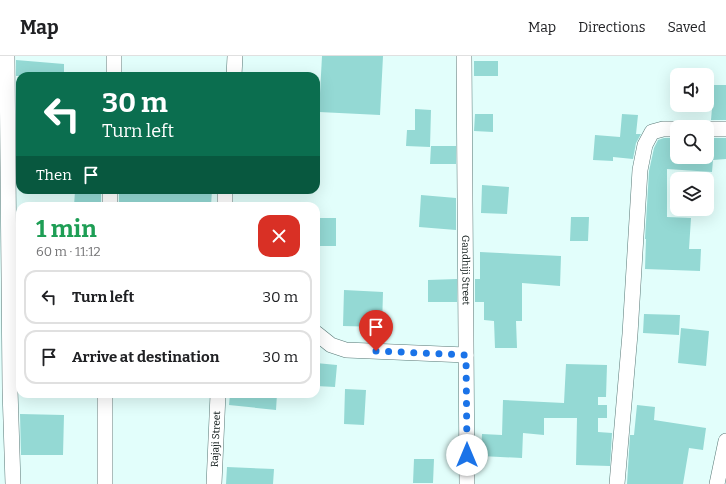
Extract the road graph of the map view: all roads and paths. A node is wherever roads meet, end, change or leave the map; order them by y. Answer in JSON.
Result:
{"nodes":[{"id":1,"x":7,"y":56,"type":"edge"},
{"id":2,"x":114,"y":56,"type":"edge"},
{"id":3,"x":235,"y":56,"type":"edge"},
{"id":4,"x":464,"y":56,"type":"edge"},
{"id":5,"x":114,"y":72,"type":"edge"},
{"id":6,"x":234,"y":72,"type":"edge"},
{"id":7,"x":670,"y":129,"type":"edge"},
{"id":8,"x":714,"y":129,"type":"edge"},
{"id":9,"x":726,"y":129,"type":"edge"},
{"id":10,"x":320,"y":336,"type":"edge"},
{"id":11,"x":466,"y":355,"type":"junction"},
{"id":12,"x":105,"y":398,"type":"edge"},
{"id":13,"x":218,"y":398,"type":"edge"},
{"id":14,"x":726,"y":441,"type":"edge"},
{"id":15,"x":6,"y":458,"type":"edge"},
{"id":16,"x":13,"y":484,"type":"edge"},
{"id":17,"x":105,"y":484,"type":"edge"},
{"id":18,"x":214,"y":484,"type":"edge"},
{"id":19,"x":467,"y":484,"type":"edge"},
{"id":20,"x":617,"y":484,"type":"edge"},
{"id":21,"x":717,"y":484,"type":"edge"}],
"edges":[{"from":1,"to":15,"type":"street"},
{"from":2,"to":5,"type":"street"},
{"from":3,"to":6,"type":"street"},
{"from":4,"to":11,"type":"street","name":"Gandhiji Street"},
{"from":7,"to":20,"type":"street"},
{"from":8,"to":9,"type":"street"},
{"from":10,"to":11,"type":"street"},
{"from":11,"to":19,"type":"street","name":"Gandhiji Street"},
{"from":12,"to":17,"type":"street"},
{"from":13,"to":18,"type":"street","name":"Rajaji Street"},
{"from":14,"to":21,"type":"street"},
{"from":15,"to":16,"type":"street"}]}
